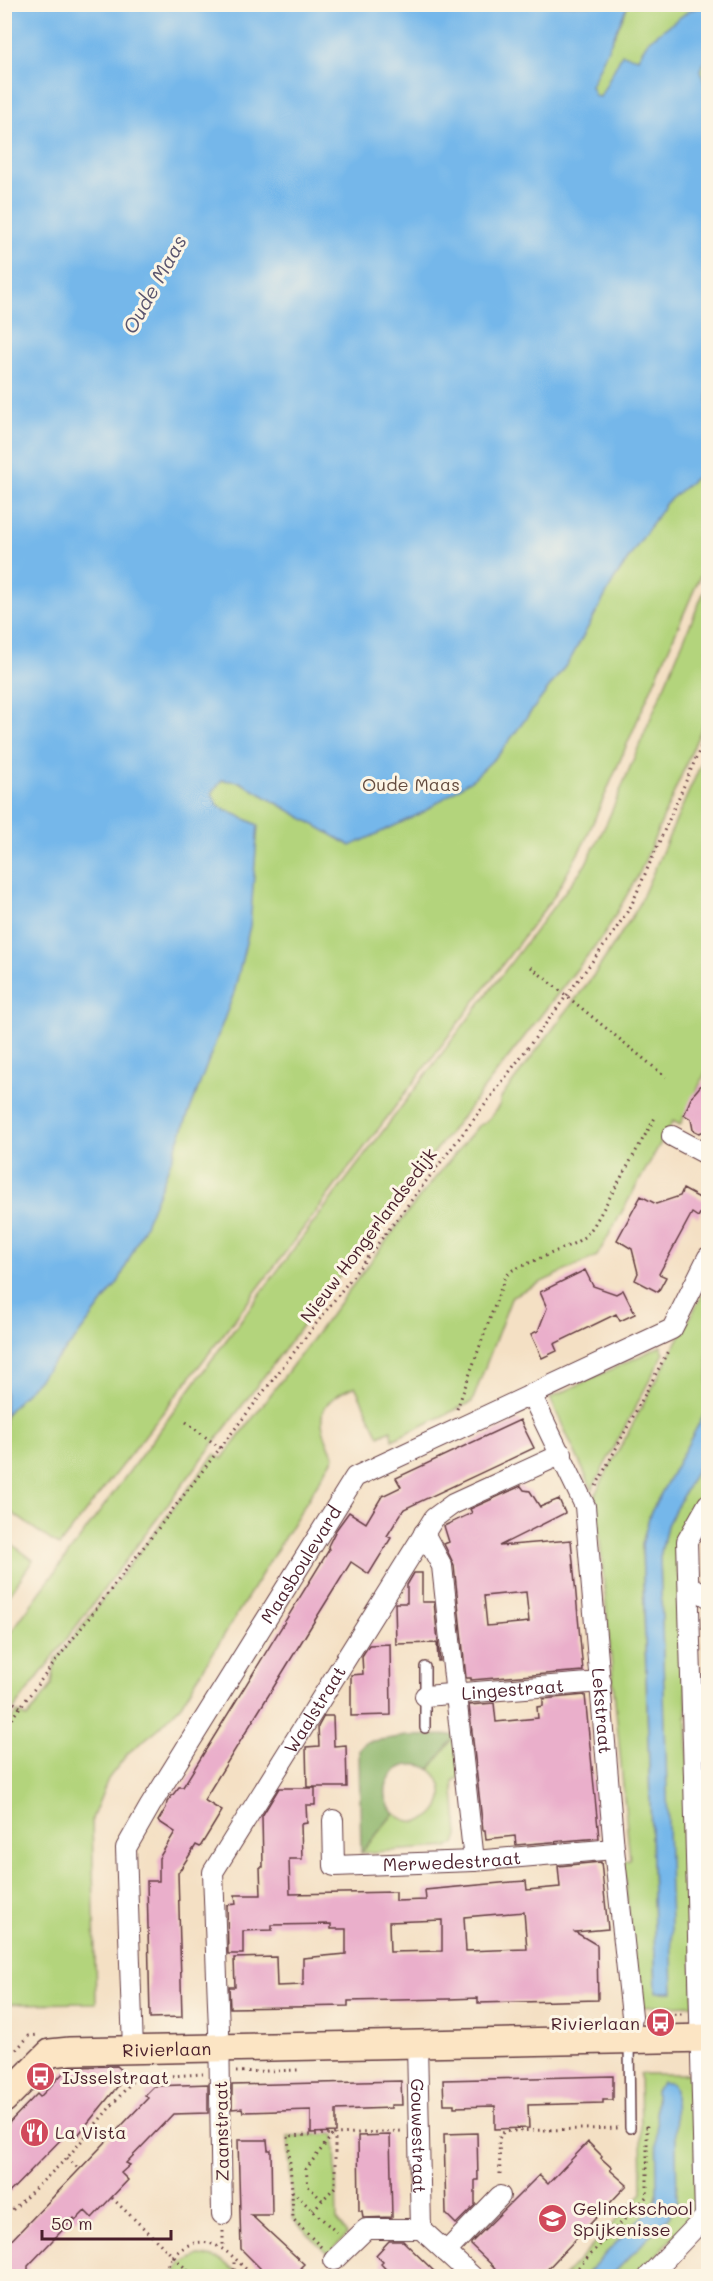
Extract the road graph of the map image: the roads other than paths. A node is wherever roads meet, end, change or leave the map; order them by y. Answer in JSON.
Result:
{"nodes":[{"id":1,"x":672,"y":1136,"type":"dead end"},
{"id":2,"x":708,"y":1155,"type":"edge"},
{"id":3,"x":708,"y":1257,"type":"edge"},
{"id":4,"x":531,"y":1394,"type":"junction"},
{"id":5,"x":562,"y":1454,"type":"junction"},
{"id":6,"x":708,"y":1504,"type":"edge"},
{"id":7,"x":424,"y":1533,"type":"junction"},
{"id":8,"x":689,"y":1585,"type":"junction"},
{"id":9,"x":708,"y":1597,"type":"edge"},
{"id":10,"x":425,"y":1667,"type":"dead end"},
{"id":11,"x":601,"y":1682,"type":"junction"},
{"id":12,"x":454,"y":1694,"type":"junction"},
{"id":13,"x":425,"y":1696,"type":"junction"},
{"id":14,"x":425,"y":1728,"type":"dead end"},
{"id":15,"x":701,"y":1777,"type":"edge"},
{"id":16,"x":333,"y":1820,"type":"dead end"},
{"id":17,"x":614,"y":1849,"type":"junction"},
{"id":18,"x":474,"y":1861,"type":"junction"},
{"id":19,"x":705,"y":2038,"type":"edge"},
{"id":20,"x":629,"y":2040,"type":"junction"},
{"id":21,"x":417,"y":2044,"type":"junction"},
{"id":22,"x":220,"y":2048,"type":"junction"},
{"id":23,"x":132,"y":2049,"type":"junction"},
{"id":24,"x":4,"y":2099,"type":"edge"},
{"id":25,"x":630,"y":2128,"type":"road end"},
{"id":26,"x":500,"y":2196,"type":"dead end"},
{"id":27,"x":222,"y":2214,"type":"dead end"},
{"id":28,"x":421,"y":2229,"type":"junction"},
{"id":29,"x":446,"y":2252,"type":"junction"},
{"id":30,"x":334,"y":2260,"type":"road end"},
{"id":31,"x":472,"y":2277,"type":"edge"},
{"id":32,"x":649,"y":2277,"type":"edge"}],
"edges":[{"from":1,"to":2,"type":"street"},
{"from":3,"to":4,"type":"street","name":"Maasboulevard"},
{"from":4,"to":5,"type":"street","name":"Lekstraat"},
{"from":4,"to":23,"type":"street","name":"Maasboulevard"},
{"from":5,"to":7,"type":"street","name":"Waalstraat"},
{"from":5,"to":11,"type":"street","name":"Lekstraat"},
{"from":6,"to":8,"type":"street"},
{"from":7,"to":12,"type":"street"},
{"from":7,"to":22,"type":"street","name":"Waalstraat"},
{"from":8,"to":9,"type":"street"},
{"from":8,"to":15,"type":"street"},
{"from":10,"to":13,"type":"lane"},
{"from":11,"to":12,"type":"street","name":"Lingestraat"},
{"from":11,"to":17,"type":"street","name":"Lekstraat"},
{"from":12,"to":13,"type":"street","name":"Lingestraat"},
{"from":12,"to":18,"type":"street"},
{"from":13,"to":14,"type":"lane"},
{"from":15,"to":19,"type":"street"},
{"from":16,"to":18,"type":"street","name":"Merwedestraat"},
{"from":17,"to":18,"type":"street","name":"Merwedestraat"},
{"from":17,"to":20,"type":"street","name":"Lekstraat"},
{"from":19,"to":20,"type":"street","name":"Rivierlaan"},
{"from":19,"to":32,"type":"street"},
{"from":20,"to":21,"type":"street","name":"Rivierlaan"},
{"from":20,"to":25,"type":"lane"},
{"from":21,"to":22,"type":"street","name":"Rivierlaan"},
{"from":21,"to":28,"type":"street","name":"Gouwestraat"},
{"from":22,"to":23,"type":"street","name":"Rivierlaan"},
{"from":22,"to":27,"type":"street","name":"Zaanstraat"},
{"from":23,"to":24,"type":"street","name":"Rivierlaan"},
{"from":26,"to":29,"type":"street"},
{"from":28,"to":29,"type":"street"},
{"from":28,"to":30,"type":"street"},
{"from":29,"to":31,"type":"street"}]}
